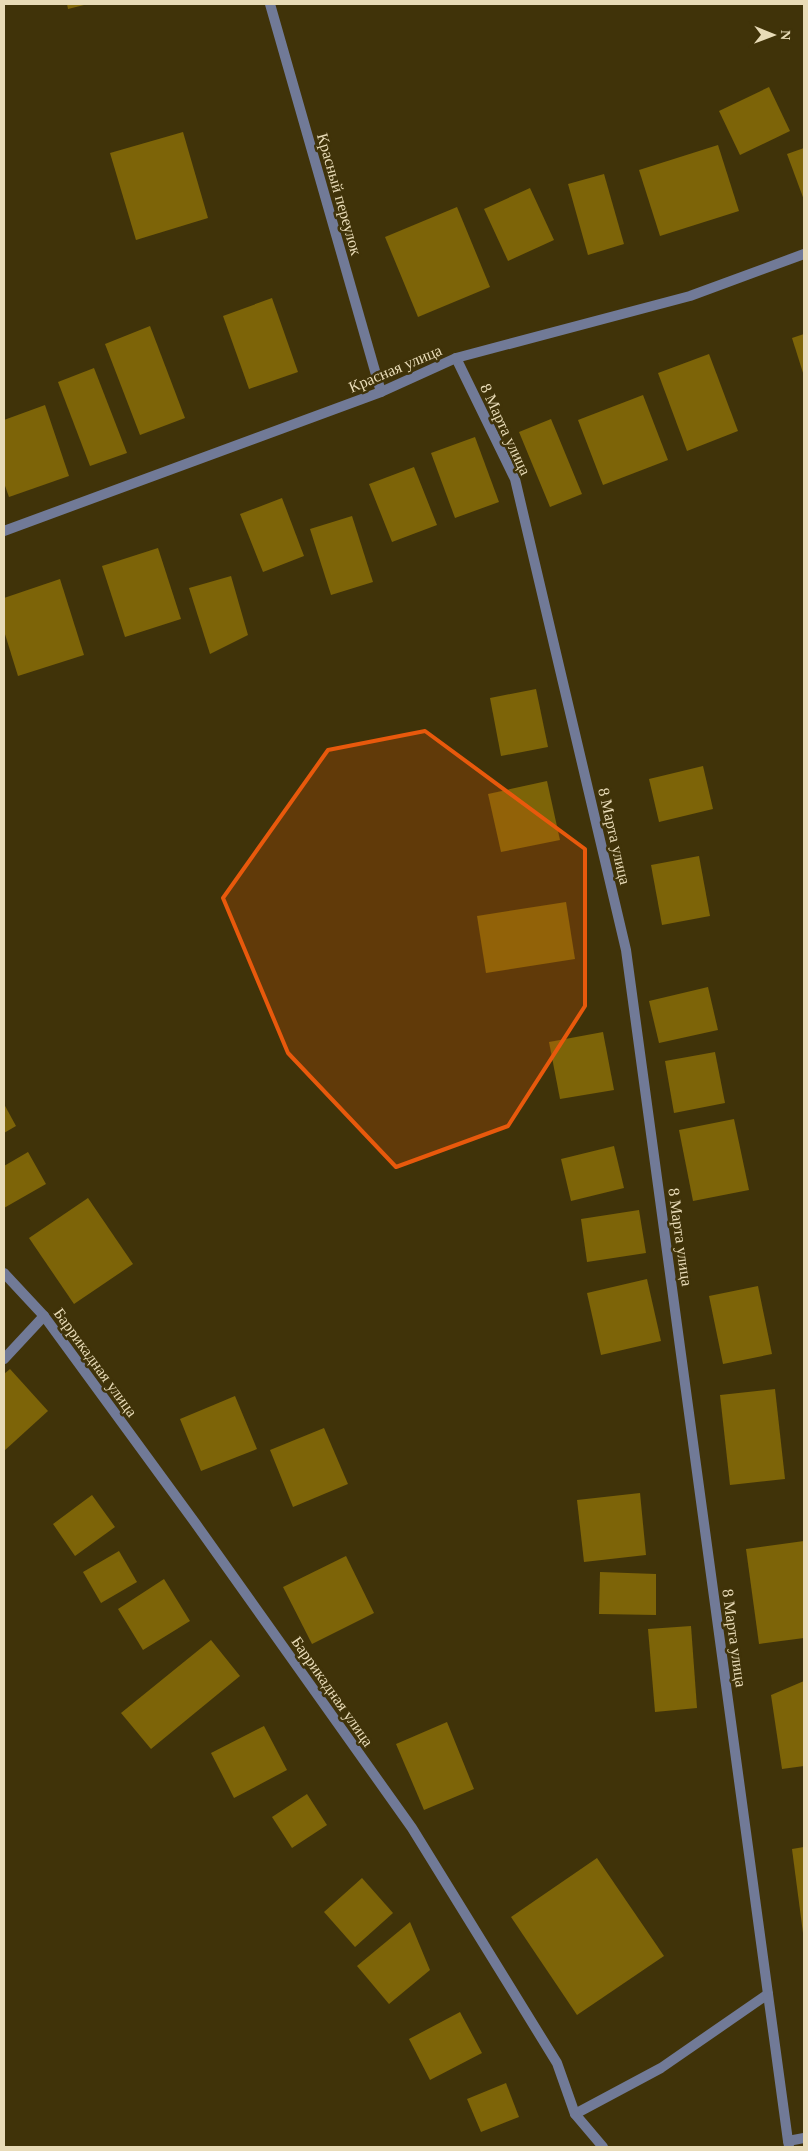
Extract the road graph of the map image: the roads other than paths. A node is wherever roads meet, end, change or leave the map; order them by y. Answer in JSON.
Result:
{"nodes":[{"id":1,"x":270,"y":4,"type":"edge"},
{"id":2,"x":804,"y":254,"type":"edge"},
{"id":3,"x":456,"y":358,"type":"junction"},
{"id":4,"x":381,"y":392,"type":"junction"},
{"id":5,"x":4,"y":531,"type":"edge"},
{"id":6,"x":4,"y":1273,"type":"edge"},
{"id":7,"x":44,"y":1316,"type":"junction"},
{"id":8,"x":4,"y":1359,"type":"edge"},
{"id":9,"x":768,"y":1994,"type":"junction"},
{"id":10,"x":574,"y":2114,"type":"junction"},
{"id":11,"x":804,"y":2138,"type":"edge"},
{"id":12,"x":789,"y":2144,"type":"edge"},
{"id":13,"x":603,"y":2147,"type":"edge"}],
"edges":[{"from":1,"to":4,"type":"street","name":"Красный переулок"},
{"from":2,"to":3,"type":"street","name":"Красная улица"},
{"from":3,"to":4,"type":"street","name":"Красная улица"},
{"from":3,"to":9,"type":"street","name":"8 Марта улица"},
{"from":4,"to":5,"type":"street","name":"Красная улица"},
{"from":6,"to":7,"type":"street","name":"Баррикадная улица"},
{"from":7,"to":8,"type":"street"},
{"from":7,"to":10,"type":"street","name":"Баррикадная улица"},
{"from":9,"to":10,"type":"street"},
{"from":9,"to":12,"type":"street","name":"8 Марта улица"},
{"from":10,"to":13,"type":"street","name":"Баррикадная улица"},
{"from":11,"to":12,"type":"street"}]}
